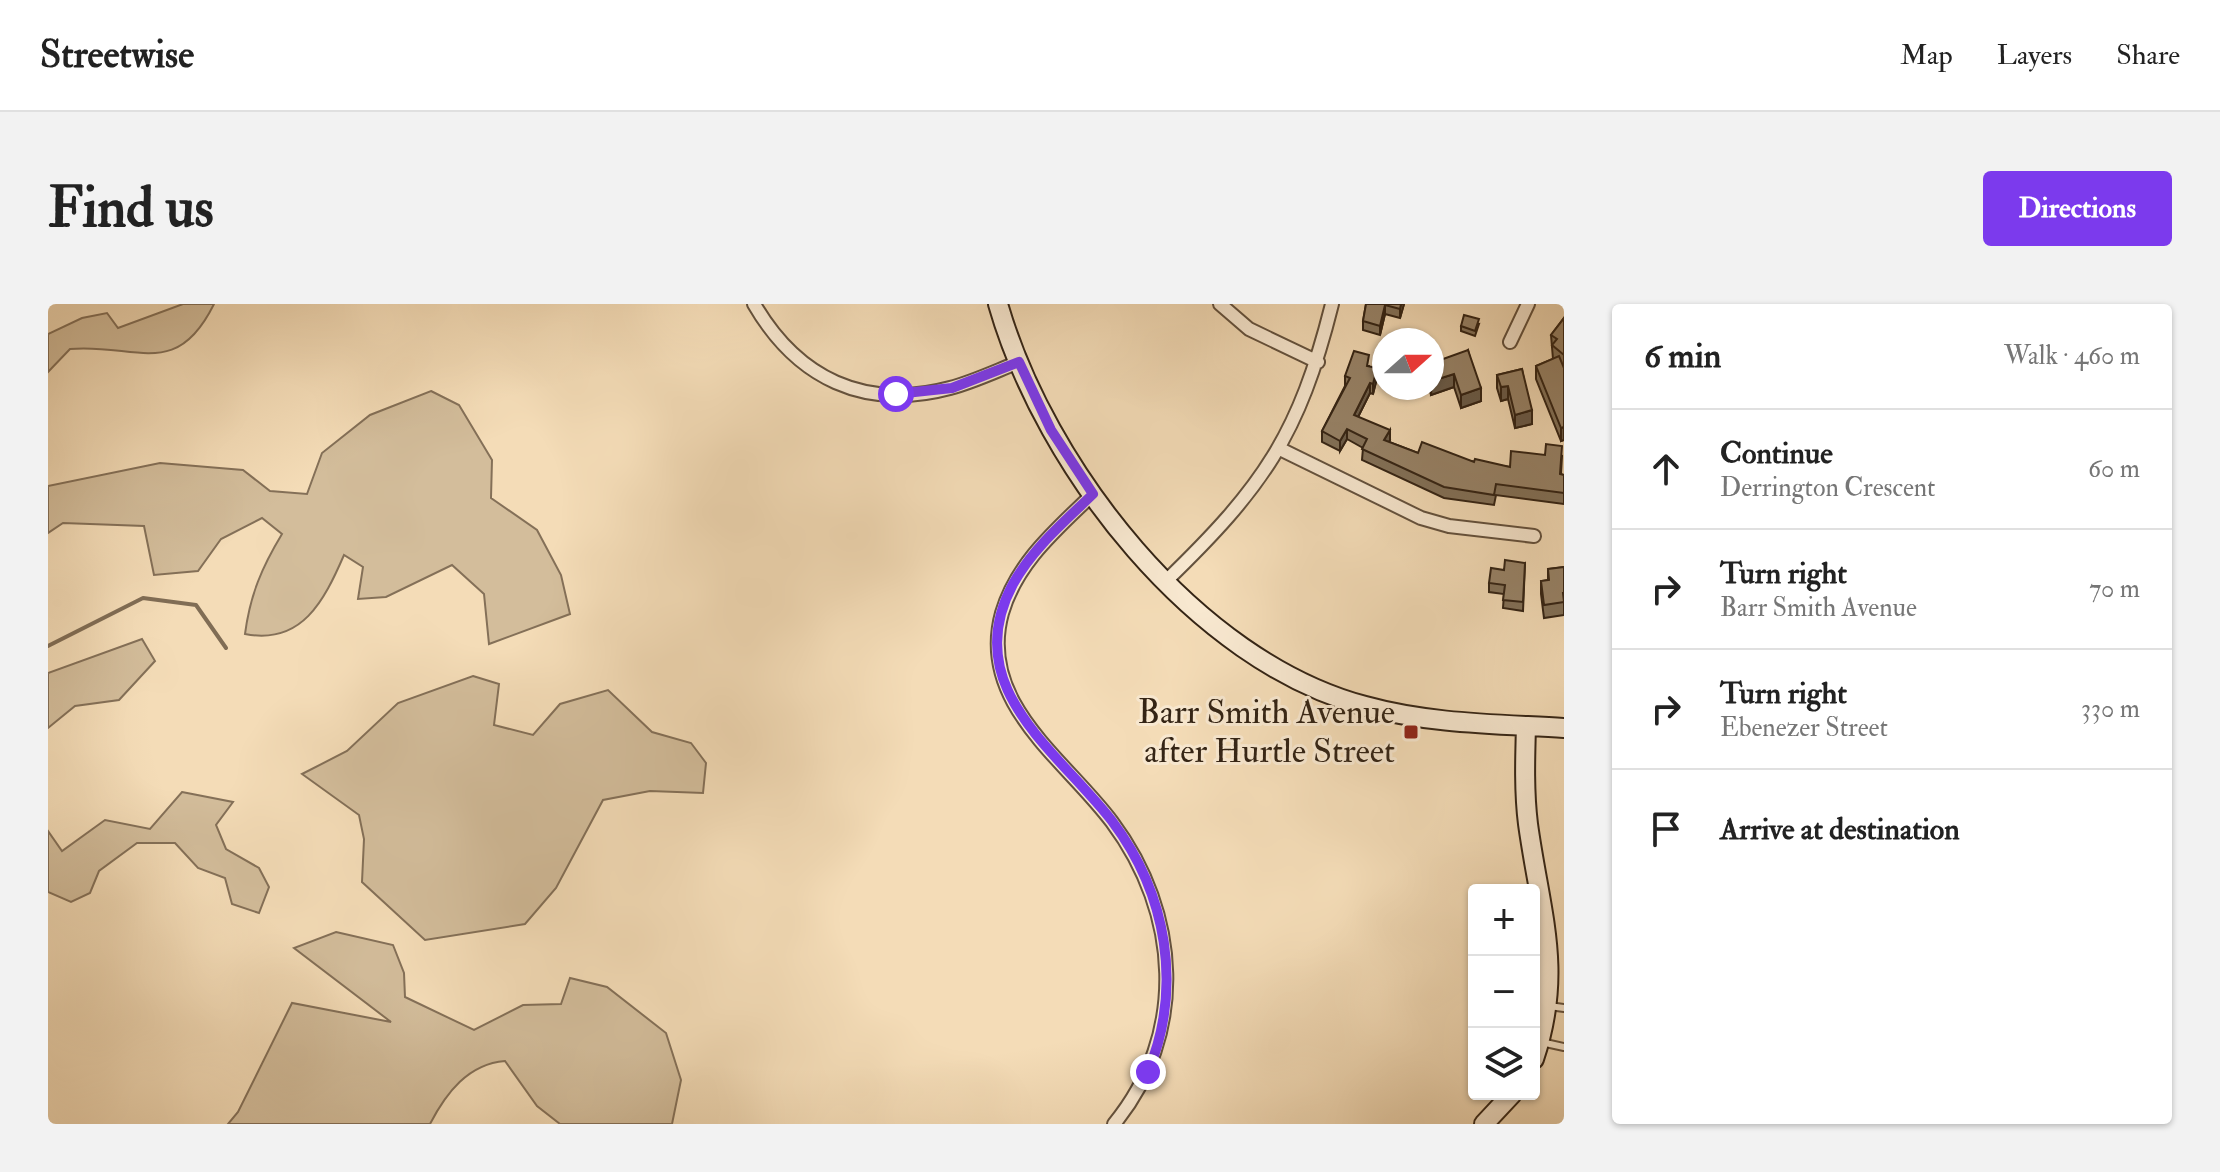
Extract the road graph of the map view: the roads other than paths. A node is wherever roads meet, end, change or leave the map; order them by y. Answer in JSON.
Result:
{"nodes":[{"id":1,"x":754,"y":304,"type":"edge"},
{"id":2,"x":998,"y":304,"type":"edge"},
{"id":3,"x":1220,"y":304,"type":"edge"},
{"id":4,"x":1332,"y":304,"type":"edge"},
{"id":5,"x":1528,"y":304,"type":"edge"},
{"id":6,"x":1510,"y":342,"type":"dead end"},
{"id":7,"x":1019,"y":362,"type":"junction"},
{"id":8,"x":1318,"y":362,"type":"junction"},
{"id":9,"x":1280,"y":449,"type":"junction"},
{"id":10,"x":1093,"y":494,"type":"junction"},
{"id":11,"x":1534,"y":536,"type":"dead end"},
{"id":12,"x":1166,"y":581,"type":"junction"},
{"id":13,"x":1526,"y":726,"type":"junction"},
{"id":14,"x":1564,"y":728,"type":"edge"},
{"id":15,"x":1557,"y":1007,"type":"edge"},
{"id":16,"x":1540,"y":1044,"type":"edge"},
{"id":17,"x":1564,"y":1047,"type":"edge"},
{"id":18,"x":1540,"y":1050,"type":"edge"},
{"id":19,"x":1506,"y":1100,"type":"edge"},
{"id":20,"x":1114,"y":1124,"type":"edge"},
{"id":21,"x":1484,"y":1124,"type":"edge"}],
"edges":[{"from":1,"to":7,"type":"street"},
{"from":2,"to":7,"type":"street"},
{"from":3,"to":8,"type":"street"},
{"from":4,"to":8,"type":"street"},
{"from":5,"to":6,"type":"street"},
{"from":7,"to":10,"type":"street"},
{"from":8,"to":9,"type":"street"},
{"from":9,"to":11,"type":"street"},
{"from":9,"to":12,"type":"street"},
{"from":10,"to":12,"type":"street"},
{"from":10,"to":20,"type":"street"},
{"from":12,"to":13,"type":"street"},
{"from":13,"to":14,"type":"street"},
{"from":13,"to":15,"type":"street"},
{"from":15,"to":16,"type":"street"},
{"from":17,"to":18,"type":"lane"},
{"from":19,"to":21,"type":"street"}]}
